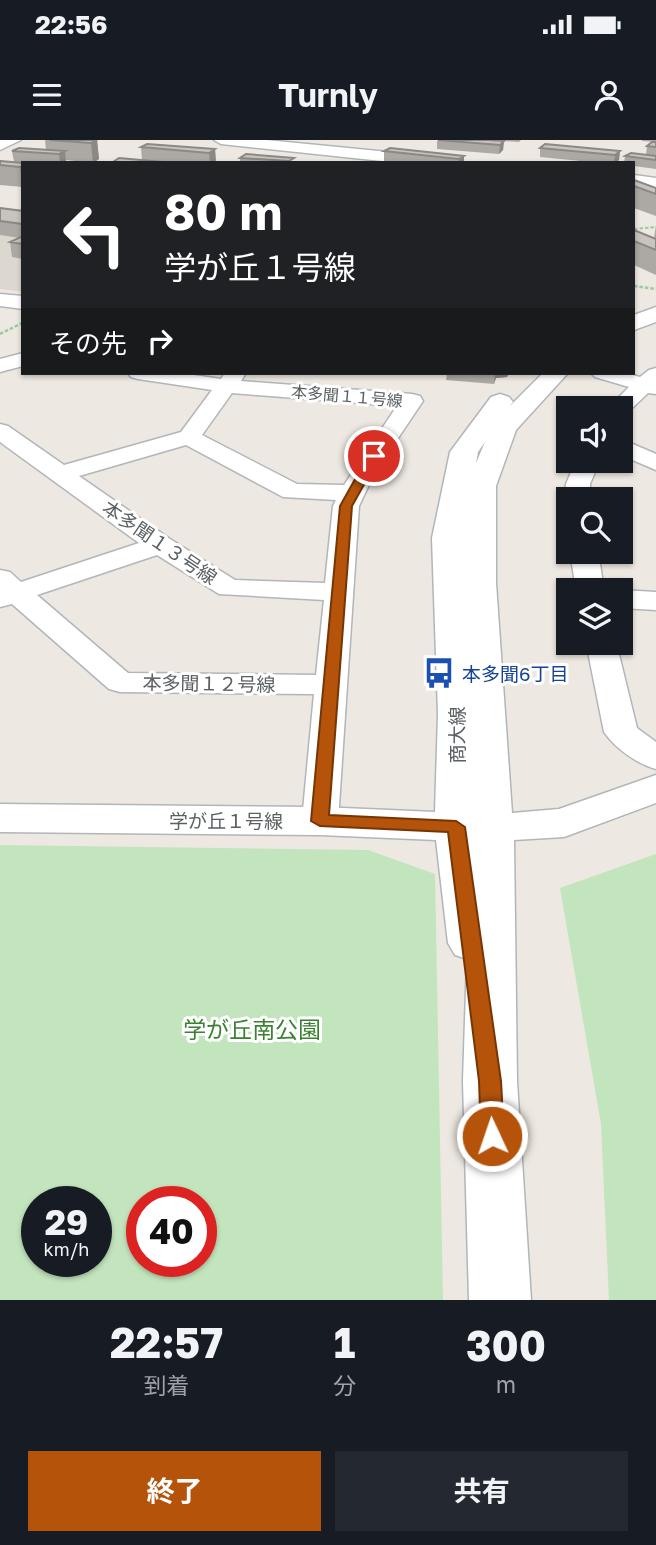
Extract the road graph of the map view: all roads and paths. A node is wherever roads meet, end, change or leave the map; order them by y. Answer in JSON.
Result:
{"nodes":[{"id":1,"x":14,"y":140,"type":"edge"},
{"id":2,"x":221,"y":140,"type":"edge"},
{"id":3,"x":389,"y":140,"type":"edge"},
{"id":4,"x":0,"y":145,"type":"edge"},
{"id":5,"x":358,"y":154,"type":"junction"},
{"id":6,"x":430,"y":161,"type":"edge"},
{"id":7,"x":635,"y":180,"type":"edge"},
{"id":8,"x":656,"y":183,"type":"edge"},
{"id":9,"x":656,"y":227,"type":"edge"},
{"id":10,"x":635,"y":229,"type":"edge"},
{"id":11,"x":635,"y":286,"type":"edge"},
{"id":12,"x":656,"y":289,"type":"edge"},
{"id":13,"x":0,"y":300,"type":"edge"},
{"id":14,"x":21,"y":303,"type":"edge"},
{"id":15,"x":656,"y":305,"type":"edge"},
{"id":16,"x":635,"y":313,"type":"edge"},
{"id":17,"x":656,"y":314,"type":"edge"},
{"id":18,"x":635,"y":323,"type":"edge"},
{"id":19,"x":21,"y":324,"type":"edge"},
{"id":20,"x":0,"y":334,"type":"edge"},
{"id":21,"x":21,"y":360,"type":"edge"},
{"id":22,"x":0,"y":366,"type":"edge"},
{"id":23,"x":169,"y":375,"type":"edge"},
{"id":24,"x":531,"y":375,"type":"edge"},
{"id":25,"x":554,"y":375,"type":"edge"},
{"id":26,"x":614,"y":375,"type":"edge"},
{"id":27,"x":232,"y":379,"type":"edge"},
{"id":28,"x":652,"y":381,"type":"edge"},
{"id":29,"x":633,"y":397,"type":"edge"},
{"id":30,"x":0,"y":431,"type":"edge"},
{"id":31,"x":189,"y":437,"type":"junction"},
{"id":32,"x":633,"y":452,"type":"edge"},
{"id":33,"x":656,"y":464,"type":"edge"},
{"id":34,"x":59,"y":474,"type":"junction"},
{"id":35,"x":352,"y":493,"type":"junction"},
{"id":36,"x":160,"y":545,"type":"junction"},
{"id":37,"x":6,"y":590,"type":"edge"},
{"id":38,"x":340,"y":592,"type":"junction"},
{"id":39,"x":633,"y":600,"type":"edge"},
{"id":40,"x":656,"y":601,"type":"edge"},
{"id":41,"x":604,"y":655,"type":"edge"},
{"id":42,"x":332,"y":685,"type":"junction"},
{"id":43,"x":656,"y":758,"type":"edge"},
{"id":44,"x":656,"y":788,"type":"edge"},
{"id":45,"x":1,"y":817,"type":"edge"},
{"id":46,"x":320,"y":821,"type":"junction"},
{"id":47,"x":474,"y":828,"type":"junction"},
{"id":48,"x":500,"y":1300,"type":"edge"}],
"edges":[{"from":1,"to":4,"type":"street"},
{"from":2,"to":5,"type":"street"},
{"from":3,"to":5,"type":"street"},
{"from":5,"to":6,"type":"street"},
{"from":7,"to":8,"type":"street"},
{"from":9,"to":10,"type":"path"},
{"from":11,"to":12,"type":"path"},
{"from":13,"to":14,"type":"street"},
{"from":15,"to":16,"type":"street"},
{"from":17,"to":18,"type":"street"},
{"from":19,"to":20,"type":"path"},
{"from":21,"to":22,"type":"street"},
{"from":23,"to":27,"type":"street","name":"本多聞１１号線"},
{"from":24,"to":47,"type":"street","name":"商大線"},
{"from":25,"to":47,"type":"street","name":"商大線"},
{"from":26,"to":28,"type":"street"},
{"from":27,"to":31,"type":"street"},
{"from":27,"to":35,"type":"street","name":"本多聞１１号線"},
{"from":28,"to":29,"type":"street"},
{"from":30,"to":34,"type":"street","name":"本多聞１３号線"},
{"from":31,"to":34,"type":"street"},
{"from":31,"to":35,"type":"street"},
{"from":32,"to":33,"type":"street"},
{"from":34,"to":36,"type":"street","name":"本多聞１３号線"},
{"from":35,"to":38,"type":"street","name":"本多聞１１号線"},
{"from":36,"to":37,"type":"street"},
{"from":36,"to":38,"type":"street","name":"本多聞１３号線"},
{"from":37,"to":42,"type":"street","name":"本多聞１２号線"},
{"from":38,"to":42,"type":"street","name":"本多聞１１号線"},
{"from":39,"to":40,"type":"street"},
{"from":41,"to":43,"type":"street"},
{"from":42,"to":46,"type":"street","name":"本多聞１１号線"},
{"from":44,"to":47,"type":"street","name":"学が丘１号線"},
{"from":45,"to":46,"type":"street","name":"学が丘１号線"},
{"from":46,"to":47,"type":"street","name":"学が丘１号線"},
{"from":47,"to":48,"type":"street","name":"商大線"}]}
